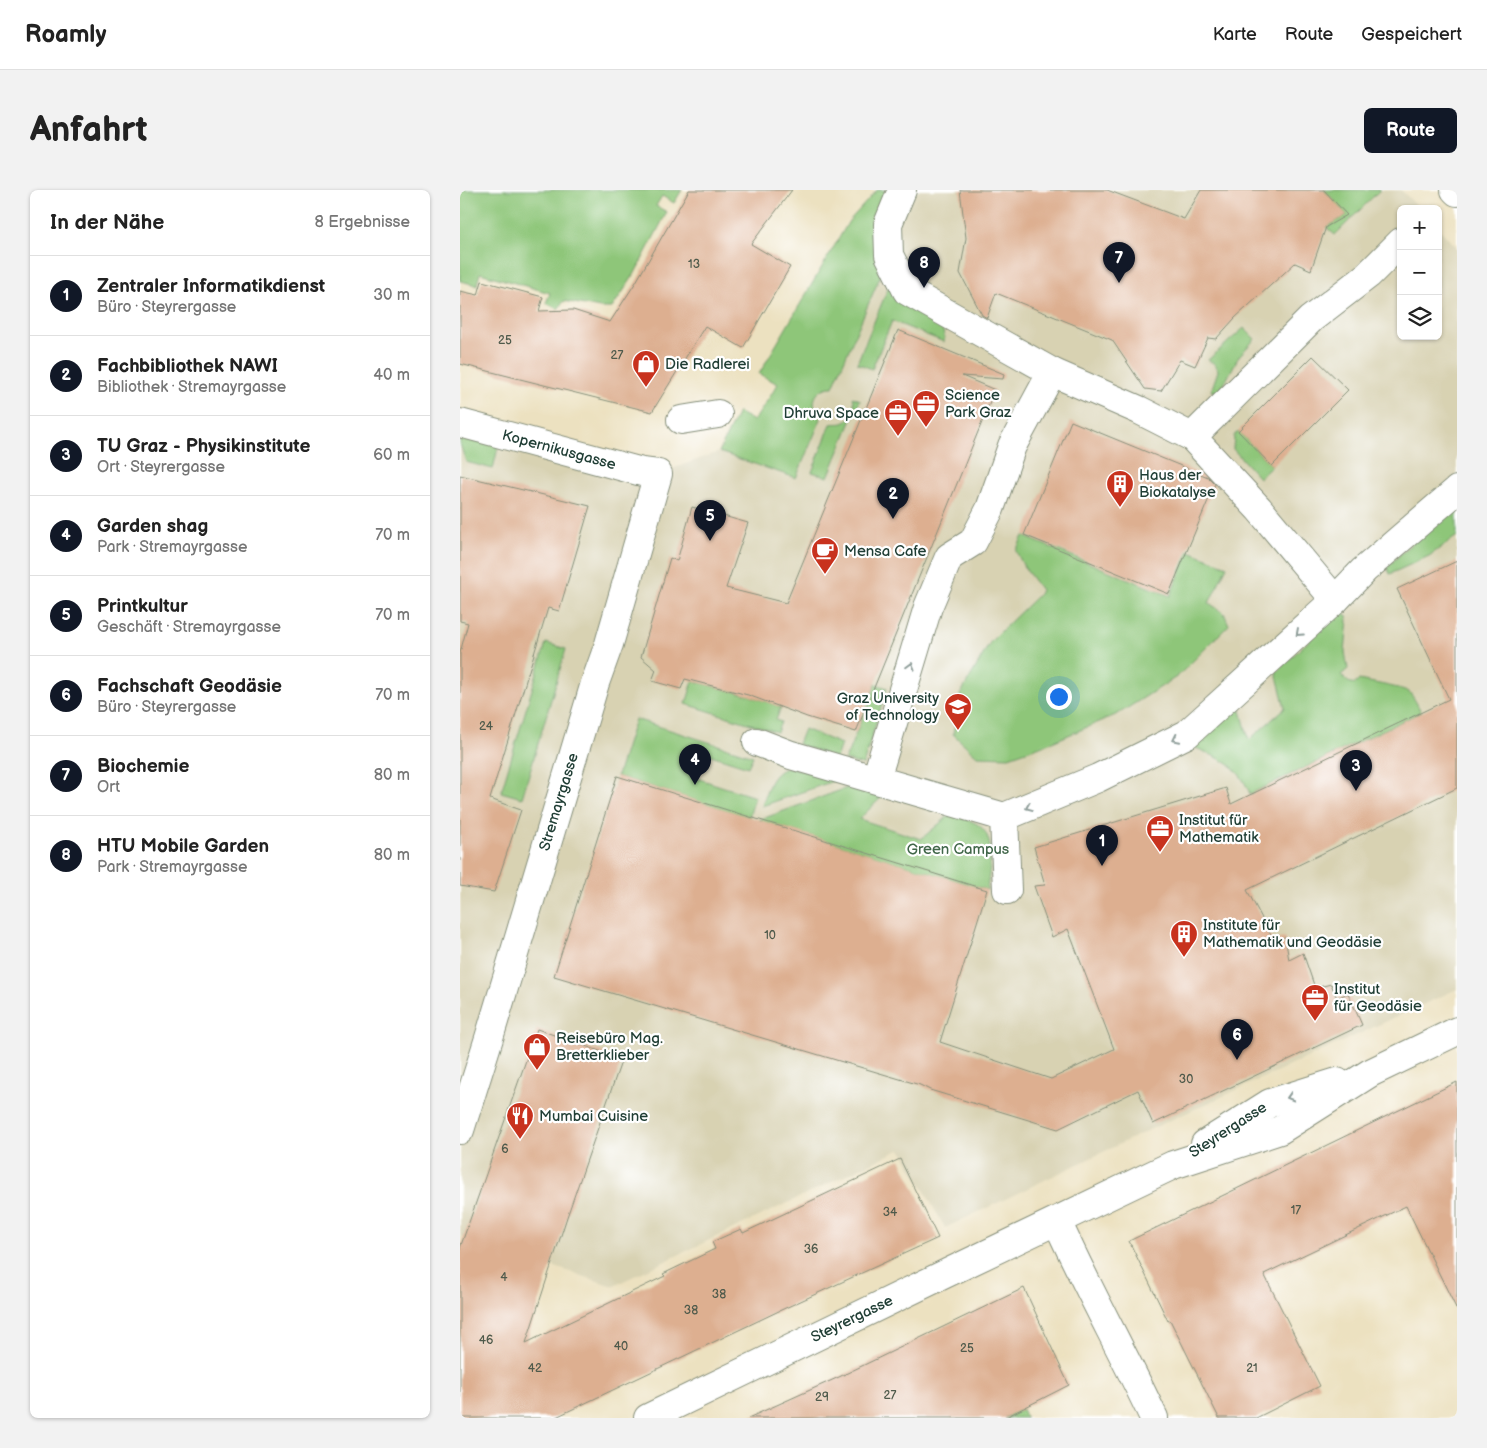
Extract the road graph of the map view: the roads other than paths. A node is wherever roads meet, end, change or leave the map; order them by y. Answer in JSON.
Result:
{"nodes":[{"id":1,"x":902,"y":190,"type":"edge"},
{"id":2,"x":1397,"y":246,"type":"edge"},
{"id":3,"x":1052,"y":372,"type":"junction"},
{"id":4,"x":718,"y":414,"type":"dead end"},
{"id":5,"x":681,"y":420,"type":"dead end"},
{"id":6,"x":460,"y":423,"type":"edge"},
{"id":7,"x":1192,"y":437,"type":"junction"},
{"id":8,"x":658,"y":474,"type":"joint"},
{"id":9,"x":1457,"y":490,"type":"edge"},
{"id":10,"x":1334,"y":600,"type":"junction"},
{"id":11,"x":757,"y":742,"type":"dead end"},
{"id":12,"x":876,"y":779,"type":"junction"},
{"id":13,"x":1004,"y":817,"type":"junction"},
{"id":14,"x":1007,"y":890,"type":"dead end"},
{"id":15,"x":1457,"y":1031,"type":"edge"},
{"id":16,"x":460,"y":1130,"type":"edge"},
{"id":17,"x":1057,"y":1221,"type":"junction"},
{"id":18,"x":648,"y":1418,"type":"edge"},
{"id":19,"x":1154,"y":1418,"type":"edge"}],
"edges":[{"from":1,"to":3,"type":"street"},
{"from":2,"to":7,"type":"street"},
{"from":3,"to":7,"type":"street"},
{"from":12,"to":3,"type":"street","one_way":true},
{"from":4,"to":5,"type":"street"},
{"from":6,"to":8,"type":"street","name":"Kopernikusgasse"},
{"from":7,"to":10,"type":"street"},
{"from":8,"to":16,"type":"street","name":"Stremayrgasse"},
{"from":9,"to":10,"type":"street"},
{"from":10,"to":13,"type":"street","one_way":true},
{"from":11,"to":12,"type":"street"},
{"from":12,"to":13,"type":"street"},
{"from":13,"to":14,"type":"street"},
{"from":15,"to":17,"type":"street","name":"Steyrergasse"},
{"from":17,"to":18,"type":"street","name":"Steyrergasse"},
{"from":17,"to":19,"type":"street"}]}
